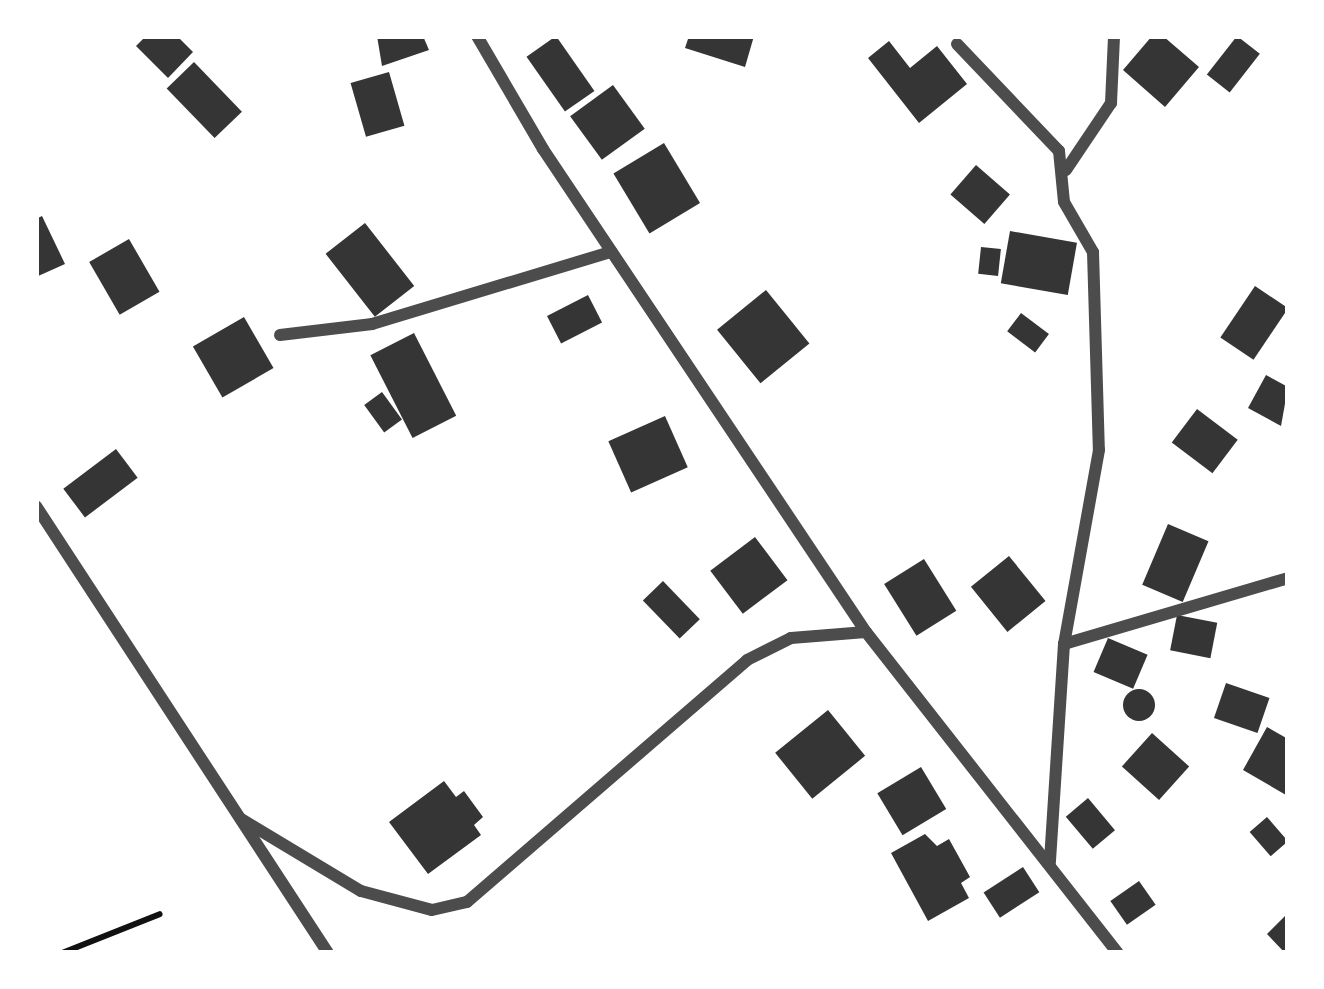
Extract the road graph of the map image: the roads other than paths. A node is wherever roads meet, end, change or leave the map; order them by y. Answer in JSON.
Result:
{"nodes":[{"id":1,"x":477,"y":36,"type":"edge"},
{"id":2,"x":1114,"y":36,"type":"edge"},
{"id":3,"x":957,"y":44,"type":"dead end"},
{"id":4,"x":1066,"y":171,"type":"junction"},
{"id":5,"x":611,"y":253,"type":"junction"},
{"id":6,"x":280,"y":335,"type":"dead end"},
{"id":7,"x":36,"y":506,"type":"edge"},
{"id":8,"x":1288,"y":578,"type":"edge"},
{"id":9,"x":866,"y":632,"type":"junction"},
{"id":10,"x":1064,"y":644,"type":"junction"},
{"id":11,"x":241,"y":819,"type":"junction"},
{"id":12,"x":1050,"y":864,"type":"junction"},
{"id":13,"x":328,"y":953,"type":"edge"},
{"id":14,"x":1118,"y":953,"type":"edge"}],
"edges":[{"from":1,"to":5,"type":"street"},
{"from":2,"to":4,"type":"street"},
{"from":3,"to":4,"type":"street"},
{"from":4,"to":10,"type":"street"},
{"from":5,"to":6,"type":"street"},
{"from":5,"to":9,"type":"street"},
{"from":7,"to":11,"type":"street"},
{"from":8,"to":10,"type":"street"},
{"from":9,"to":11,"type":"street"},
{"from":9,"to":12,"type":"street"},
{"from":10,"to":12,"type":"street"},
{"from":11,"to":13,"type":"street"},
{"from":12,"to":14,"type":"street"}]}
